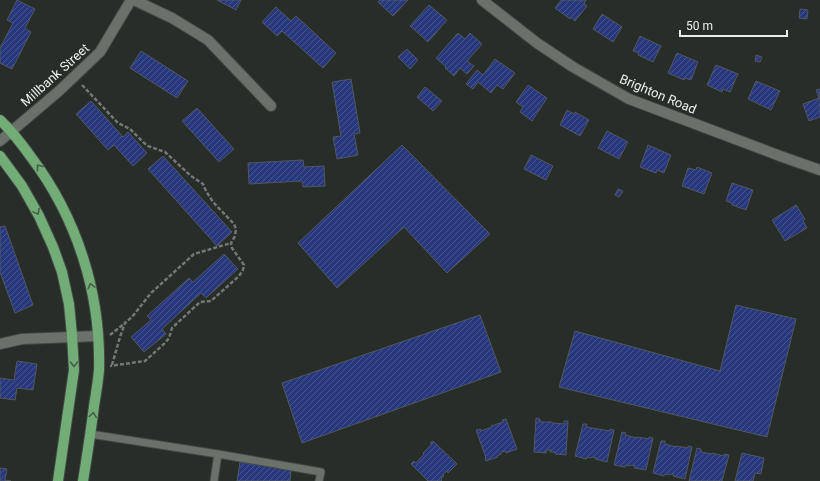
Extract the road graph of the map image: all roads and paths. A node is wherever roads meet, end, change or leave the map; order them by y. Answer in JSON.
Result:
{"nodes":[{"id":1,"x":131,"y":0,"type":"edge"},
{"id":2,"x":134,"y":0,"type":"edge"},
{"id":3,"x":482,"y":0,"type":"edge"},
{"id":4,"x":82,"y":85,"type":"dead end"},
{"id":5,"x":271,"y":106,"type":"dead end"},
{"id":6,"x":0,"y":120,"type":"edge"},
{"id":7,"x":12,"y":131,"type":"junction"},
{"id":8,"x":0,"y":141,"type":"edge"},
{"id":9,"x":0,"y":156,"type":"edge"},
{"id":10,"x":820,"y":170,"type":"edge"},
{"id":11,"x":231,"y":243,"type":"junction"},
{"id":12,"x":125,"y":323,"type":"junction"},
{"id":13,"x":109,"y":335,"type":"dead end"},
{"id":14,"x":98,"y":336,"type":"junction"},
{"id":15,"x":72,"y":337,"type":"junction"},
{"id":16,"x":0,"y":344,"type":"edge"},
{"id":17,"x":90,"y":434,"type":"junction"},
{"id":18,"x":218,"y":454,"type":"junction"},
{"id":19,"x":58,"y":481,"type":"edge"},
{"id":20,"x":84,"y":481,"type":"edge"},
{"id":21,"x":214,"y":481,"type":"edge"},
{"id":22,"x":319,"y":481,"type":"edge"}],
"edges":[{"from":1,"to":7,"type":"street","name":"Millbank Street"},
{"from":2,"to":5,"type":"street"},
{"from":3,"to":10,"type":"street","name":"Brighton Road"},
{"from":4,"to":11,"type":"path"},
{"from":6,"to":7,"type":"main road"},
{"from":7,"to":8,"type":"street","name":"Millbank Street"},
{"from":14,"to":7,"type":"main road","one_way":true},
{"from":9,"to":15,"type":"main road","one_way":true},
{"from":11,"to":12,"type":"path"},
{"from":11,"to":12,"type":"path"},
{"from":12,"to":13,"type":"path"},
{"from":14,"to":15,"type":"street"},
{"from":17,"to":14,"type":"main road","one_way":true},
{"from":15,"to":16,"type":"street"},
{"from":15,"to":19,"type":"main road","one_way":true},
{"from":17,"to":18,"type":"lane"},
{"from":17,"to":20,"type":"main road"},
{"from":18,"to":21,"type":"lane"},
{"from":18,"to":22,"type":"lane"}]}
